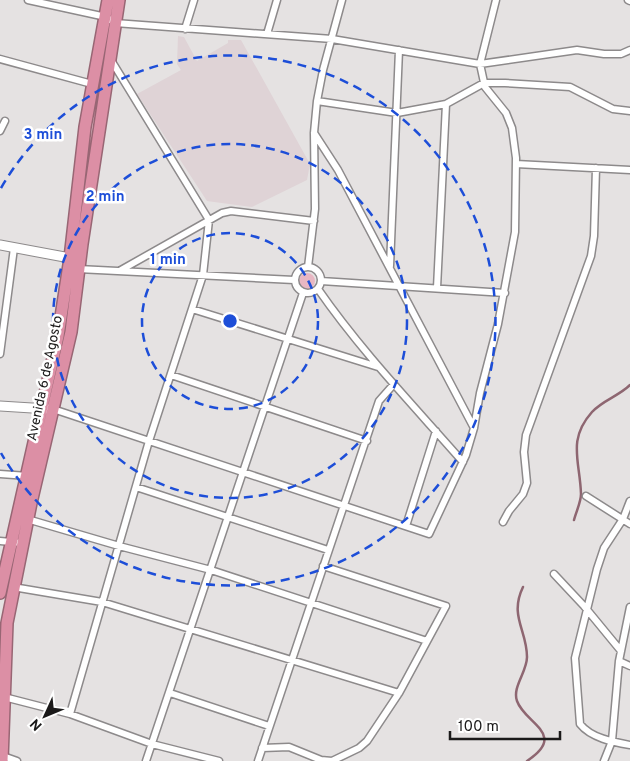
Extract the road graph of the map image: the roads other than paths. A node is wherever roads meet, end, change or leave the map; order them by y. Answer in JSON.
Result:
{"nodes":[{"id":1,"x":28,"y":0,"type":"edge"},
{"id":2,"x":108,"y":0,"type":"edge"},
{"id":3,"x":119,"y":0,"type":"edge"},
{"id":4,"x":194,"y":0,"type":"edge"},
{"id":5,"x":277,"y":0,"type":"edge"},
{"id":6,"x":342,"y":0,"type":"edge"},
{"id":7,"x":496,"y":0,"type":"edge"},
{"id":8,"x":110,"y":20,"type":"junction"},
{"id":9,"x":185,"y":29,"type":"junction"},
{"id":10,"x":267,"y":34,"type":"junction"},
{"id":11,"x":332,"y":39,"type":"junction"},
{"id":12,"x":400,"y":50,"type":"junction"},
{"id":13,"x":630,"y":50,"type":"edge"},
{"id":14,"x":110,"y":57,"type":"junction"},
{"id":15,"x":0,"y":59,"type":"edge"},
{"id":16,"x":480,"y":64,"type":"junction"},
{"id":17,"x":484,"y":83,"type":"junction"},
{"id":18,"x":92,"y":84,"type":"junction"},
{"id":19,"x":317,"y":101,"type":"junction"},
{"id":20,"x":446,"y":104,"type":"junction"},
{"id":21,"x":630,"y":111,"type":"edge"},
{"id":22,"x":397,"y":113,"type":"junction"},
{"id":23,"x":5,"y":121,"type":"dead end"},
{"id":24,"x":0,"y":131,"type":"edge"},
{"id":25,"x":314,"y":132,"type":"junction"},
{"id":26,"x":516,"y":164,"type":"junction"},
{"id":27,"x":596,"y":168,"type":"junction"},
{"id":28,"x":630,"y":170,"type":"edge"},
{"id":29,"x":209,"y":220,"type":"junction"},
{"id":30,"x":314,"y":221,"type":"junction"},
{"id":31,"x":0,"y":246,"type":"edge"},
{"id":32,"x":14,"y":248,"type":"junction"},
{"id":33,"x":72,"y":265,"type":"junction"},
{"id":34,"x":308,"y":267,"type":"junction"},
{"id":35,"x":390,"y":267,"type":"junction"},
{"id":36,"x":119,"y":270,"type":"junction"},
{"id":37,"x":203,"y":275,"type":"junction"},
{"id":38,"x":294,"y":280,"type":"junction"},
{"id":39,"x":321,"y":281,"type":"junction"},
{"id":40,"x":399,"y":286,"type":"junction"},
{"id":41,"x":437,"y":288,"type":"junction"},
{"id":42,"x":318,"y":289,"type":"junction"},
{"id":43,"x":303,"y":293,"type":"junction"},
{"id":44,"x":505,"y":293,"type":"junction"},
{"id":45,"x":192,"y":309,"type":"junction"},
{"id":46,"x":288,"y":338,"type":"junction"},
{"id":47,"x":0,"y":354,"type":"edge"},
{"id":48,"x":380,"y":368,"type":"junction"},
{"id":49,"x":171,"y":375,"type":"junction"},
{"id":50,"x":394,"y":384,"type":"junction"},
{"id":51,"x":0,"y":406,"type":"edge"},
{"id":52,"x":265,"y":407,"type":"junction"},
{"id":53,"x":47,"y":409,"type":"junction"},
{"id":54,"x":474,"y":428,"type":"junction"},
{"id":55,"x":436,"y":431,"type":"junction"},
{"id":56,"x":366,"y":440,"type":"junction"},
{"id":57,"x":149,"y":441,"type":"junction"},
{"id":58,"x":463,"y":462,"type":"junction"},
{"id":59,"x":243,"y":473,"type":"junction"},
{"id":60,"x":0,"y":474,"type":"edge"},
{"id":61,"x":31,"y":477,"type":"junction"},
{"id":62,"x":136,"y":487,"type":"junction"},
{"id":63,"x":586,"y":496,"type":"dead end"},
{"id":64,"x":630,"y":501,"type":"edge"},
{"id":65,"x":343,"y":506,"type":"junction"},
{"id":66,"x":229,"y":516,"type":"junction"},
{"id":67,"x":27,"y":519,"type":"junction"},
{"id":68,"x":622,"y":519,"type":"junction"},
{"id":69,"x":503,"y":522,"type":"dead end"},
{"id":70,"x":630,"y":524,"type":"edge"},
{"id":71,"x":406,"y":526,"type":"junction"},
{"id":72,"x":11,"y":542,"type":"edge"},
{"id":73,"x":119,"y":546,"type":"junction"},
{"id":74,"x":328,"y":550,"type":"junction"},
{"id":75,"x":323,"y":566,"type":"junction"},
{"id":76,"x":212,"y":570,"type":"junction"},
{"id":77,"x":554,"y":574,"type":"dead end"},
{"id":78,"x":13,"y":587,"type":"junction"},
{"id":79,"x":0,"y":593,"type":"edge"},
{"id":80,"x":102,"y":602,"type":"junction"},
{"id":81,"x":310,"y":604,"type":"junction"},
{"id":82,"x":5,"y":605,"type":"edge"},
{"id":83,"x":630,"y":607,"type":"edge"},
{"id":84,"x":587,"y":609,"type":"junction"},
{"id":85,"x":192,"y":629,"type":"junction"},
{"id":86,"x":427,"y":641,"type":"junction"},
{"id":87,"x":620,"y":651,"type":"junction"},
{"id":88,"x":291,"y":660,"type":"junction"},
{"id":89,"x":618,"y":661,"type":"junction"},
{"id":90,"x":630,"y":666,"type":"edge"},
{"id":91,"x":399,"y":693,"type":"junction"},
{"id":92,"x":170,"y":694,"type":"junction"},
{"id":93,"x":3,"y":697,"type":"edge"},
{"id":94,"x":70,"y":714,"type":"junction"},
{"id":95,"x":269,"y":726,"type":"junction"},
{"id":96,"x":612,"y":741,"type":"junction"},
{"id":97,"x":152,"y":744,"type":"junction"},
{"id":98,"x":630,"y":745,"type":"edge"},
{"id":99,"x":262,"y":748,"type":"junction"},
{"id":100,"x":2,"y":758,"type":"edge"},
{"id":101,"x":17,"y":761,"type":"edge"},
{"id":102,"x":146,"y":761,"type":"edge"},
{"id":103,"x":219,"y":761,"type":"edge"},
{"id":104,"x":258,"y":761,"type":"edge"},
{"id":105,"x":604,"y":761,"type":"edge"}],
"edges":[{"from":1,"to":8,"type":"street"},
{"from":2,"to":8,"type":"highway","name":"Avenida 6 de Agosto"},
{"from":3,"to":8,"type":"highway","name":"Avenida 6 de Agosto"},
{"from":4,"to":9,"type":"street"},
{"from":5,"to":10,"type":"street"},
{"from":6,"to":11,"type":"street"},
{"from":7,"to":16,"type":"street"},
{"from":8,"to":9,"type":"street"},
{"from":8,"to":14,"type":"highway","name":"Avenida 6 de Agosto"},
{"from":8,"to":18,"type":"highway","name":"Avenida 6 de Agosto"},
{"from":9,"to":10,"type":"street"},
{"from":10,"to":11,"type":"street"},
{"from":11,"to":12,"type":"street"},
{"from":11,"to":19,"type":"street"},
{"from":12,"to":16,"type":"street"},
{"from":12,"to":22,"type":"street"},
{"from":13,"to":16,"type":"street"},
{"from":14,"to":29,"type":"street"},
{"from":14,"to":33,"type":"highway","name":"Avenida 6 de Agosto"},
{"from":15,"to":18,"type":"street"},
{"from":16,"to":17,"type":"street"},
{"from":17,"to":20,"type":"street"},
{"from":17,"to":21,"type":"street"},
{"from":17,"to":26,"type":"street"},
{"from":18,"to":33,"type":"highway","name":"Avenida 6 de Agosto"},
{"from":19,"to":22,"type":"street"},
{"from":19,"to":25,"type":"street"},
{"from":20,"to":22,"type":"street"},
{"from":20,"to":41,"type":"street"},
{"from":22,"to":35,"type":"street"},
{"from":23,"to":24,"type":"street"},
{"from":25,"to":30,"type":"street"},
{"from":25,"to":35,"type":"street"},
{"from":26,"to":27,"type":"street"},
{"from":26,"to":44,"type":"street"},
{"from":27,"to":28,"type":"street"},
{"from":27,"to":69,"type":"street"},
{"from":29,"to":30,"type":"street"},
{"from":29,"to":36,"type":"street"},
{"from":29,"to":37,"type":"street"},
{"from":30,"to":34,"type":"street"},
{"from":31,"to":32,"type":"street"},
{"from":32,"to":33,"type":"street"},
{"from":32,"to":47,"type":"street"},
{"from":33,"to":36,"type":"street"},
{"from":33,"to":53,"type":"highway","name":"Avenida 6 de Agosto"},
{"from":34,"to":38,"type":"street"},
{"from":34,"to":39,"type":"street"},
{"from":35,"to":40,"type":"street"},
{"from":36,"to":37,"type":"street"},
{"from":37,"to":38,"type":"street"},
{"from":37,"to":45,"type":"street"},
{"from":38,"to":43,"type":"street"},
{"from":39,"to":40,"type":"street"},
{"from":39,"to":42,"type":"street"},
{"from":40,"to":41,"type":"street"},
{"from":40,"to":54,"type":"street"},
{"from":41,"to":44,"type":"street"},
{"from":42,"to":43,"type":"street"},
{"from":42,"to":48,"type":"street"},
{"from":43,"to":46,"type":"street"},
{"from":44,"to":54,"type":"street"},
{"from":45,"to":46,"type":"street"},
{"from":45,"to":49,"type":"street"},
{"from":46,"to":48,"type":"street"},
{"from":46,"to":52,"type":"street"},
{"from":48,"to":50,"type":"street"},
{"from":49,"to":52,"type":"street"},
{"from":49,"to":57,"type":"street"},
{"from":50,"to":55,"type":"street"},
{"from":50,"to":56,"type":"street"},
{"from":51,"to":53,"type":"street"},
{"from":52,"to":56,"type":"street"},
{"from":52,"to":59,"type":"street"},
{"from":53,"to":57,"type":"street"},
{"from":53,"to":61,"type":"highway","name":"Avenida 6 de Agosto"},
{"from":54,"to":58,"type":"street"},
{"from":55,"to":58,"type":"street"},
{"from":55,"to":71,"type":"street"},
{"from":56,"to":65,"type":"street"},
{"from":57,"to":59,"type":"street"},
{"from":57,"to":62,"type":"street"},
{"from":58,"to":71,"type":"street"},
{"from":59,"to":65,"type":"street"},
{"from":59,"to":66,"type":"street"},
{"from":60,"to":61,"type":"street"},
{"from":61,"to":67,"type":"highway","name":"Avenida 6 de Agosto"},
{"from":61,"to":72,"type":"highway","name":"Avenida 6 de Agosto"},
{"from":62,"to":66,"type":"street"},
{"from":62,"to":73,"type":"street"},
{"from":63,"to":68,"type":"street"},
{"from":64,"to":68,"type":"street"},
{"from":65,"to":71,"type":"street"},
{"from":65,"to":74,"type":"street"},
{"from":66,"to":74,"type":"street"},
{"from":66,"to":76,"type":"street"},
{"from":67,"to":72,"type":"highway","name":"Avenida 6 de Agosto"},
{"from":67,"to":73,"type":"street"},
{"from":68,"to":70,"type":"street"},
{"from":68,"to":84,"type":"street"},
{"from":72,"to":78,"type":"highway","name":"Avenida 6 de Agosto"},
{"from":72,"to":79,"type":"highway","name":"Avenida 6 de Agosto"},
{"from":73,"to":76,"type":"street"},
{"from":73,"to":80,"type":"street"},
{"from":74,"to":75,"type":"street"},
{"from":75,"to":81,"type":"street"},
{"from":75,"to":86,"type":"street"},
{"from":76,"to":81,"type":"street"},
{"from":76,"to":85,"type":"street"},
{"from":77,"to":84,"type":"street"},
{"from":78,"to":80,"type":"street"},
{"from":78,"to":82,"type":"highway","name":"Avenida 6 de Agosto"},
{"from":80,"to":85,"type":"street"},
{"from":80,"to":94,"type":"street"},
{"from":81,"to":86,"type":"street"},
{"from":81,"to":88,"type":"street"},
{"from":82,"to":93,"type":"highway","name":"Avenida 6 de Agosto"},
{"from":83,"to":87,"type":"street"},
{"from":84,"to":87,"type":"street"},
{"from":84,"to":96,"type":"street"},
{"from":85,"to":88,"type":"street"},
{"from":85,"to":92,"type":"street"},
{"from":86,"to":91,"type":"street"},
{"from":87,"to":89,"type":"street"},
{"from":88,"to":91,"type":"street"},
{"from":88,"to":95,"type":"street"},
{"from":89,"to":90,"type":"street"},
{"from":89,"to":96,"type":"street"},
{"from":91,"to":99,"type":"street"},
{"from":92,"to":95,"type":"street"},
{"from":92,"to":97,"type":"street"},
{"from":93,"to":94,"type":"street"},
{"from":93,"to":100,"type":"highway","name":"Avenida 6 de Agosto"},
{"from":94,"to":97,"type":"street"},
{"from":95,"to":99,"type":"street"},
{"from":96,"to":98,"type":"street"},
{"from":96,"to":105,"type":"street"},
{"from":97,"to":102,"type":"street"},
{"from":97,"to":103,"type":"street"},
{"from":99,"to":104,"type":"street"},
{"from":100,"to":101,"type":"street"}]}
